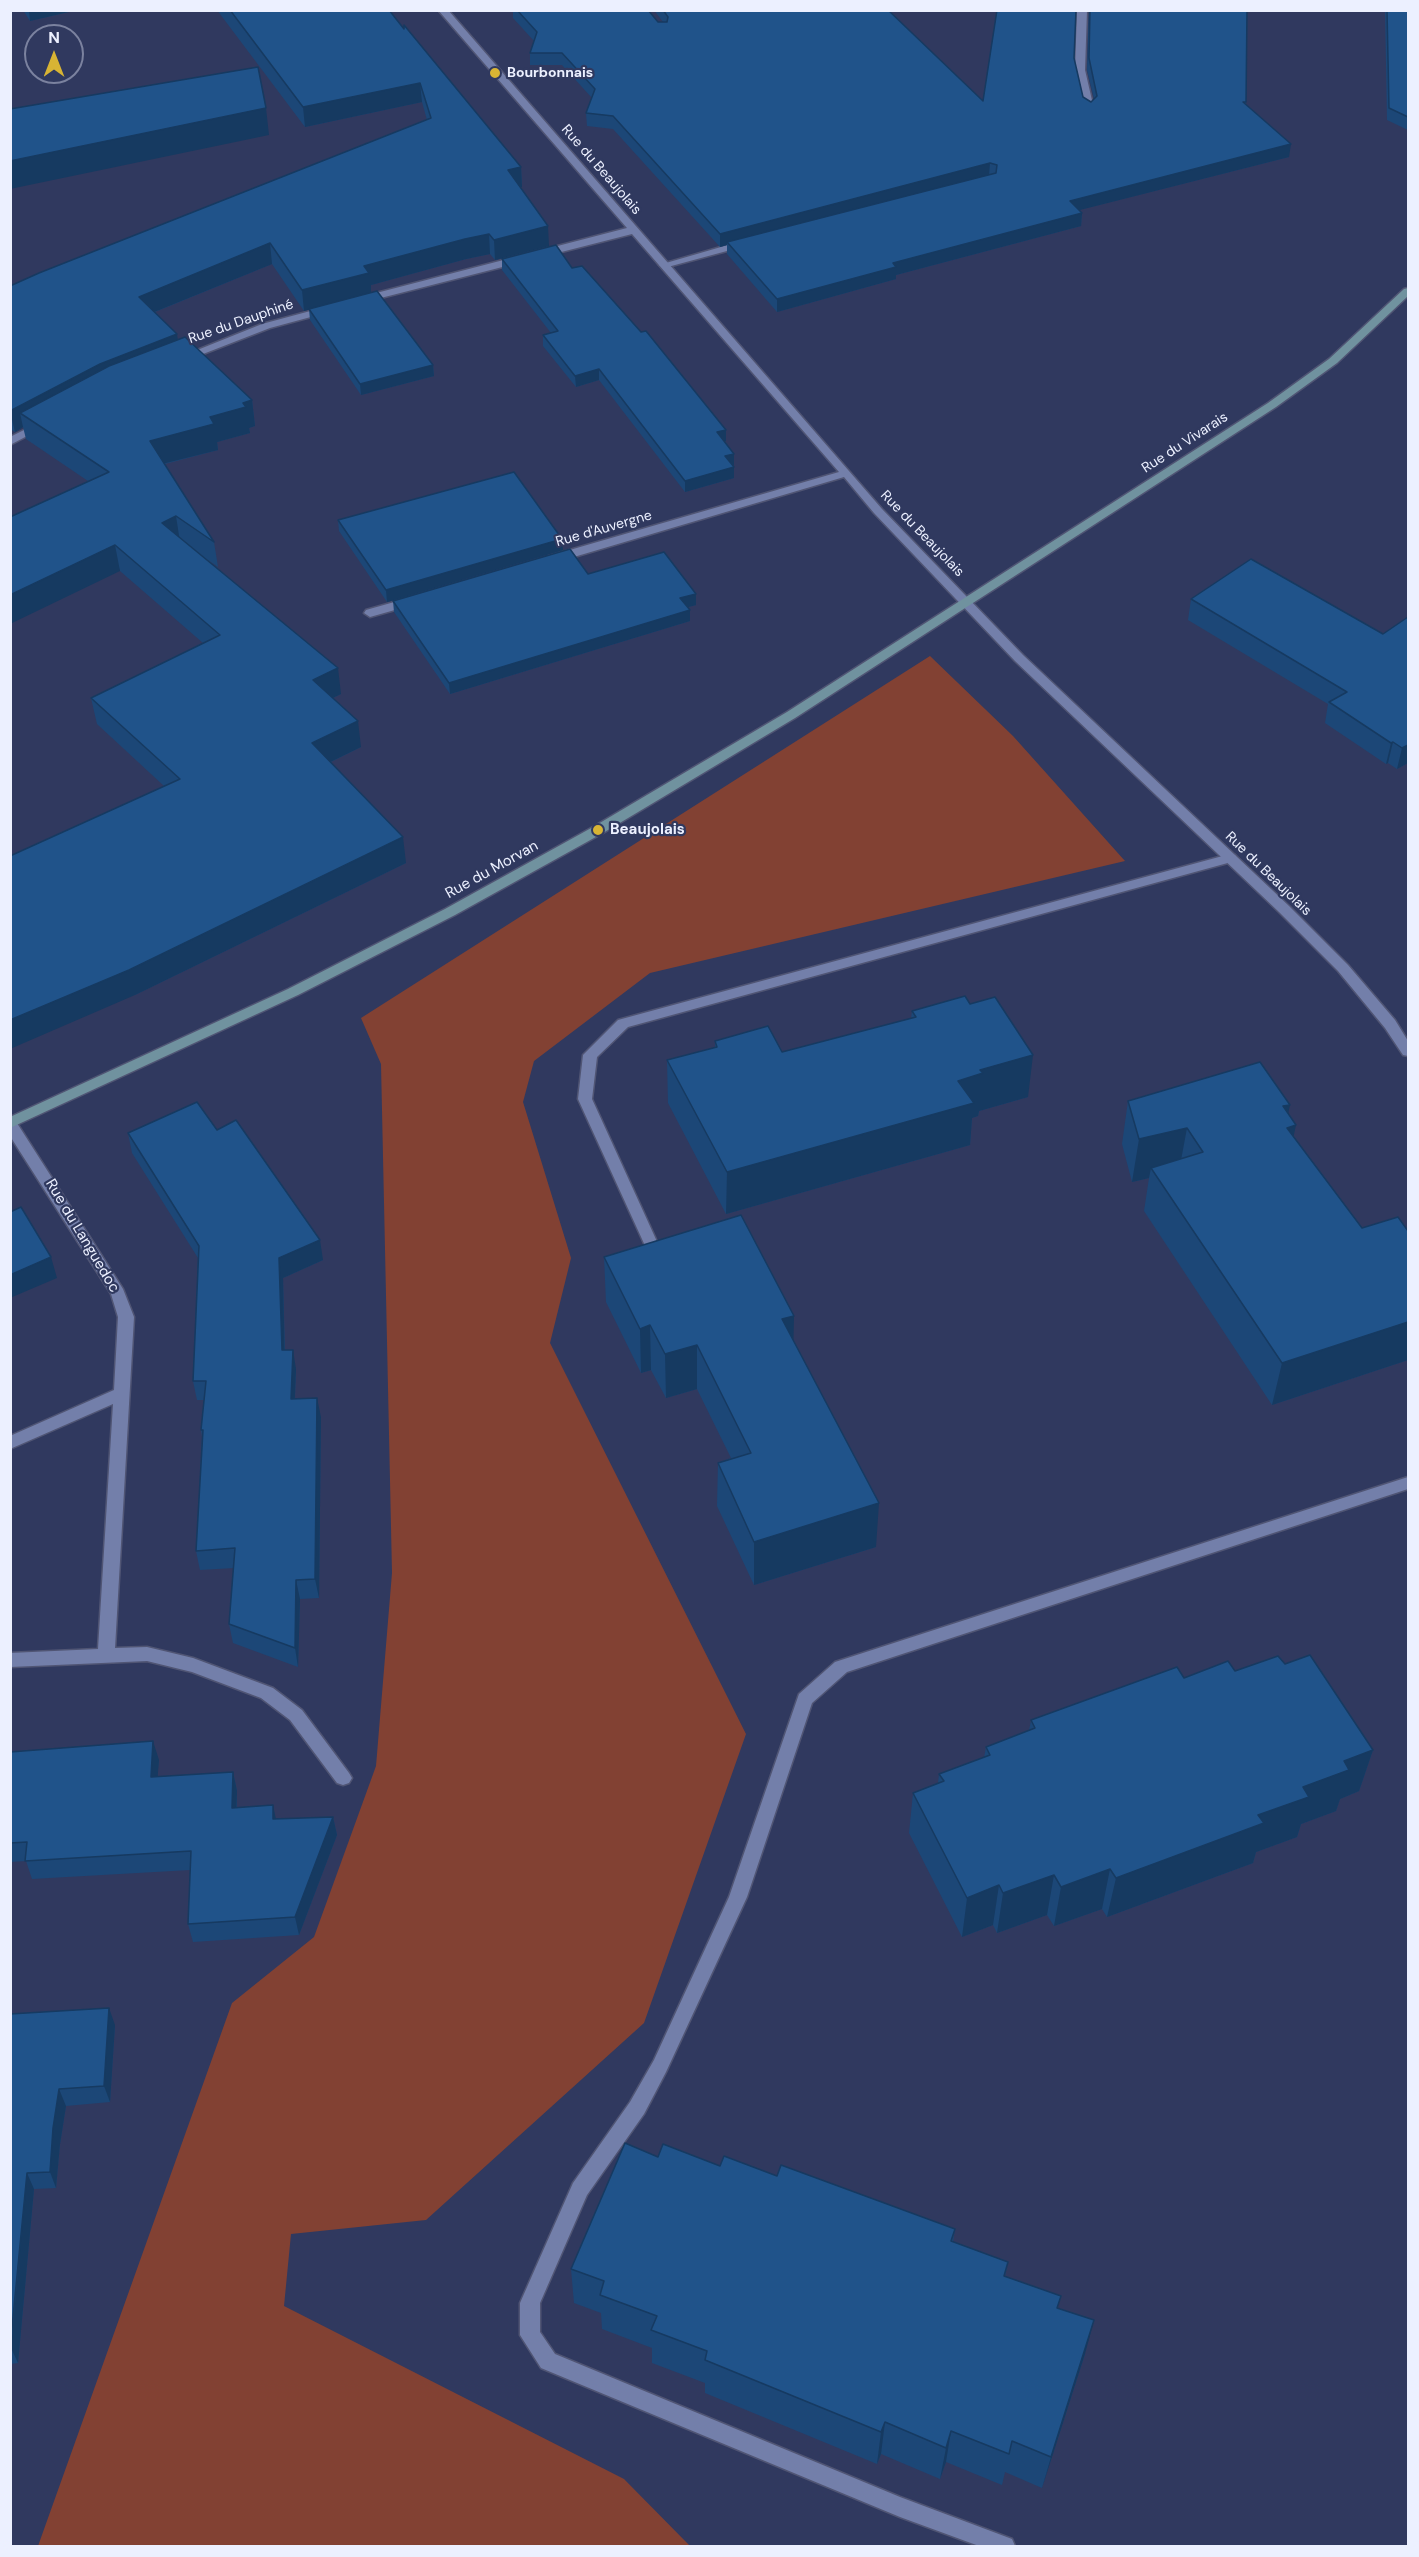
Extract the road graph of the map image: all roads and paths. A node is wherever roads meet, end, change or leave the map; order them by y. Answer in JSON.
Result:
{"nodes":[{"id":1,"x":442,"y":10,"type":"edge"},
{"id":2,"x":1082,"y":10,"type":"edge"},
{"id":3,"x":1089,"y":109,"type":"edge"},
{"id":4,"x":634,"y":230,"type":"junction"},
{"id":5,"x":755,"y":241,"type":"edge"},
{"id":6,"x":664,"y":265,"type":"junction"},
{"id":7,"x":1408,"y":291,"type":"edge"},
{"id":8,"x":166,"y":364,"type":"edge"},
{"id":9,"x":49,"y":420,"type":"edge"},
{"id":10,"x":10,"y":442,"type":"edge"},
{"id":11,"x":847,"y":473,"type":"junction"},
{"id":12,"x":542,"y":563,"type":"edge"},
{"id":13,"x":428,"y":596,"type":"edge"},
{"id":14,"x":965,"y":602,"type":"junction"},
{"id":15,"x":370,"y":613,"type":"dead end"},
{"id":16,"x":1230,"y":858,"type":"junction"},
{"id":17,"x":1408,"y":1051,"type":"edge"},
{"id":18,"x":10,"y":1123,"type":"edge"},
{"id":19,"x":652,"y":1246,"type":"edge"},
{"id":20,"x":123,"y":1393,"type":"junction"},
{"id":21,"x":10,"y":1443,"type":"edge"},
{"id":22,"x":1408,"y":1483,"type":"edge"},
{"id":23,"x":106,"y":1654,"type":"junction"},
{"id":24,"x":10,"y":1660,"type":"edge"},
{"id":25,"x":343,"y":1778,"type":"dead end"},
{"id":26,"x":1005,"y":2547,"type":"edge"}],
"edges":[{"from":1,"to":4,"type":"street","name":"Rue du Beaujolais"},
{"from":2,"to":3,"type":"street"},
{"from":4,"to":6,"type":"street","name":"Rue du Beaujolais"},
{"from":4,"to":8,"type":"street","name":"Rue du Dauphiné"},
{"from":5,"to":6,"type":"street"},
{"from":6,"to":11,"type":"street","name":"Rue du Beaujolais"},
{"from":7,"to":14,"type":"street","name":"Rue du Vivarais"},
{"from":9,"to":10,"type":"street"},
{"from":11,"to":12,"type":"street","name":"Rue d'Auvergne"},
{"from":11,"to":14,"type":"street","name":"Rue du Beaujolais"},
{"from":13,"to":15,"type":"street"},
{"from":14,"to":16,"type":"street","name":"Rue du Beaujolais"},
{"from":14,"to":18,"type":"street","name":"Rue du Morvan"},
{"from":16,"to":17,"type":"street","name":"Rue du Beaujolais"},
{"from":16,"to":19,"type":"street"},
{"from":18,"to":20,"type":"street","name":"Rue du Languedoc"},
{"from":20,"to":21,"type":"street"},
{"from":20,"to":23,"type":"street","name":"Rue du Languedoc"},
{"from":22,"to":26,"type":"street"},
{"from":23,"to":24,"type":"street"},
{"from":23,"to":25,"type":"street"}]}
